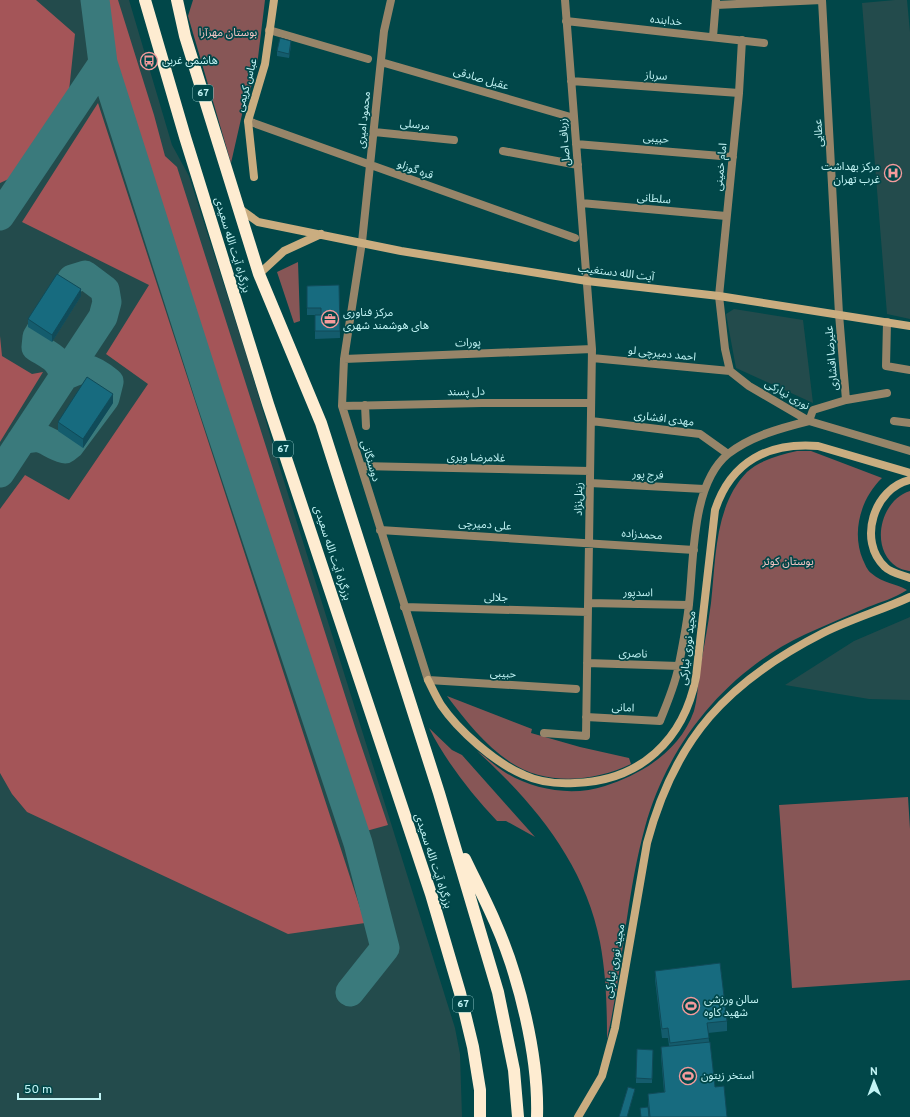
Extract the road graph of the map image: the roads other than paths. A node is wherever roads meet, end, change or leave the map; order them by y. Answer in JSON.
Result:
{"nodes":[{"id":1,"x":145,"y":0,"type":"edge"},
{"id":2,"x":274,"y":0,"type":"edge"},
{"id":3,"x":391,"y":0,"type":"edge"},
{"id":4,"x":565,"y":0,"type":"edge"},
{"id":5,"x":822,"y":0,"type":"edge"},
{"id":6,"x":179,"y":1,"type":"edge"},
{"id":7,"x":716,"y":2,"type":"edge"},
{"id":8,"x":566,"y":21,"type":"junction"},
{"id":9,"x":269,"y":30,"type":"junction"},
{"id":10,"x":713,"y":37,"type":"junction"},
{"id":11,"x":742,"y":40,"type":"junction"},
{"id":12,"x":764,"y":43,"type":"dead end"},
{"id":13,"x":368,"y":59,"type":"dead end"},
{"id":14,"x":381,"y":62,"type":"junction"},
{"id":15,"x":571,"y":81,"type":"junction"},
{"id":16,"x":739,"y":94,"type":"junction"},
{"id":17,"x":574,"y":118,"type":"junction"},
{"id":18,"x":248,"y":121,"type":"junction"},
{"id":19,"x":374,"y":132,"type":"junction"},
{"id":20,"x":454,"y":140,"type":"dead end"},
{"id":21,"x":576,"y":144,"type":"junction"},
{"id":22,"x":503,"y":151,"type":"dead end"},
{"id":23,"x":733,"y":157,"type":"junction"},
{"id":24,"x":578,"y":164,"type":"junction"},
{"id":25,"x":371,"y":165,"type":"junction"},
{"id":26,"x":254,"y":177,"type":"dead end"},
{"id":27,"x":581,"y":203,"type":"junction"},
{"id":28,"x":237,"y":206,"type":"junction"},
{"id":29,"x":726,"y":216,"type":"junction"},
{"id":30,"x":321,"y":234,"type":"junction"},
{"id":31,"x":575,"y":238,"type":"dead end"},
{"id":32,"x":362,"y":242,"type":"junction"},
{"id":33,"x":259,"y":274,"type":"junction"},
{"id":34,"x":587,"y":281,"type":"junction"},
{"id":35,"x":719,"y":296,"type":"junction"},
{"id":36,"x":839,"y":314,"type":"junction"},
{"id":37,"x":887,"y":322,"type":"junction"},
{"id":38,"x":910,"y":326,"type":"edge"},
{"id":39,"x":592,"y":349,"type":"junction"},
{"id":40,"x":592,"y":358,"type":"junction"},
{"id":41,"x":344,"y":359,"type":"junction"},
{"id":42,"x":910,"y":370,"type":"edge"},
{"id":43,"x":730,"y":371,"type":"junction"},
{"id":44,"x":887,"y":394,"type":"dead end"},
{"id":45,"x":846,"y":400,"type":"junction"},
{"id":46,"x":591,"y":403,"type":"junction"},
{"id":47,"x":365,"y":405,"type":"junction"},
{"id":48,"x":342,"y":406,"type":"junction"},
{"id":49,"x":591,"y":421,"type":"junction"},
{"id":50,"x":809,"y":421,"type":"junction"},
{"id":51,"x":894,"y":421,"type":"dead end"},
{"id":52,"x":910,"y":422,"type":"edge"},
{"id":53,"x":366,"y":426,"type":"dead end"},
{"id":54,"x":910,"y":451,"type":"edge"},
{"id":55,"x":728,"y":454,"type":"junction"},
{"id":56,"x":361,"y":466,"type":"junction"},
{"id":57,"x":590,"y":471,"type":"junction"},
{"id":58,"x":910,"y":473,"type":"edge"},
{"id":59,"x":910,"y":480,"type":"edge"},
{"id":60,"x":590,"y":483,"type":"junction"},
{"id":61,"x":704,"y":490,"type":"junction"},
{"id":62,"x":380,"y":530,"type":"junction"},
{"id":63,"x":589,"y":543,"type":"junction"},
{"id":64,"x":694,"y":550,"type":"junction"},
{"id":65,"x":910,"y":578,"type":"edge"},
{"id":66,"x":910,"y":597,"type":"edge"},
{"id":67,"x":588,"y":603,"type":"junction"},
{"id":68,"x":689,"y":605,"type":"junction"},
{"id":69,"x":404,"y":607,"type":"junction"},
{"id":70,"x":588,"y":612,"type":"junction"},
{"id":71,"x":587,"y":663,"type":"junction"},
{"id":72,"x":679,"y":666,"type":"junction"},
{"id":73,"x":428,"y":680,"type":"junction"},
{"id":74,"x":576,"y":689,"type":"dead end"},
{"id":75,"x":586,"y":717,"type":"junction"},
{"id":76,"x":544,"y":733,"type":"dead end"},
{"id":77,"x":448,"y":824,"type":"junction"},
{"id":78,"x":480,"y":1117,"type":"edge"},
{"id":79,"x":518,"y":1117,"type":"edge"},
{"id":80,"x":538,"y":1117,"type":"edge"},
{"id":81,"x":578,"y":1117,"type":"edge"}],
"edges":[{"from":1,"to":78,"type":"highway","name":"بزرگراه آیت الله سعیدی","number":"67"},
{"from":2,"to":9,"type":"main road","name":"عباس کریمی"},
{"from":3,"to":14,"type":"street","name":"محمود امیری"},
{"from":4,"to":8,"type":"street","name":"زرباف اصل"},
{"from":5,"to":7,"type":"street"},
{"from":5,"to":36,"type":"street","name":"عطایی"},
{"from":6,"to":28,"type":"highway","name":"بزرگراه آیت الله سعیدی","number":"67"},
{"from":7,"to":10,"type":"street"},
{"from":8,"to":10,"type":"street","name":"خدابنده"},
{"from":8,"to":15,"type":"street","name":"زرباف اصل"},
{"from":9,"to":13,"type":"street"},
{"from":9,"to":18,"type":"main road","name":"عباس کریمی"},
{"from":10,"to":11,"type":"street","name":"خدابنده"},
{"from":11,"to":12,"type":"street","name":"خدابنده"},
{"from":11,"to":16,"type":"street","name":"امام خمینی"},
{"from":14,"to":17,"type":"street","name":"عقیل صادقی"},
{"from":14,"to":19,"type":"street","name":"محمود امیری"},
{"from":15,"to":16,"type":"street","name":"سرباز"},
{"from":15,"to":17,"type":"street","name":"زرباف اصل"},
{"from":16,"to":23,"type":"street","name":"امام خمینی"},
{"from":17,"to":21,"type":"street","name":"زرباف اصل"},
{"from":18,"to":25,"type":"street","name":"قره گوزلو"},
{"from":18,"to":26,"type":"main road","name":"عباس کریمی"},
{"from":19,"to":20,"type":"street","name":"مرسلی"},
{"from":19,"to":25,"type":"street","name":"محمود امیری"},
{"from":21,"to":23,"type":"street","name":"حبیبی"},
{"from":21,"to":24,"type":"street","name":"زرباف اصل"},
{"from":22,"to":24,"type":"street"},
{"from":23,"to":29,"type":"street","name":"امام خمینی"},
{"from":24,"to":27,"type":"street","name":"زرباف اصل"},
{"from":25,"to":31,"type":"street","name":"قره گوزلو"},
{"from":25,"to":32,"type":"street","name":"محمود امیری"},
{"from":27,"to":29,"type":"street","name":"سلطانی"},
{"from":27,"to":34,"type":"street","name":"زرباف اصل"},
{"from":28,"to":30,"type":"main road","name":"آیت الله دستغیب"},
{"from":28,"to":33,"type":"highway","name":"بزرگراه آیت الله سعیدی","number":"67"},
{"from":29,"to":35,"type":"street","name":"امام خمینی"},
{"from":30,"to":32,"type":"main road","name":"آیت الله دستغیب"},
{"from":30,"to":33,"type":"main road"},
{"from":32,"to":34,"type":"main road","name":"آیت الله دستغیب"},
{"from":32,"to":41,"type":"street","name":"دوسنگانی"},
{"from":33,"to":77,"type":"highway","name":"بزرگراه آیت الله سعیدی"},
{"from":34,"to":35,"type":"main road","name":"آیت الله دستغیب"},
{"from":34,"to":39,"type":"street","name":"زینل‌نژاد"},
{"from":35,"to":36,"type":"main road","name":"آیت الله دستغیب"},
{"from":35,"to":43,"type":"street"},
{"from":36,"to":37,"type":"main road","name":"آیت الله دستغیب"},
{"from":36,"to":45,"type":"street","name":"علیرضا افشاری"},
{"from":37,"to":38,"type":"main road","name":"آیت الله دستغیب"},
{"from":37,"to":42,"type":"street"},
{"from":39,"to":40,"type":"street","name":"زینل‌نژاد"},
{"from":39,"to":41,"type":"street","name":"پورات"},
{"from":40,"to":43,"type":"street","name":"احمد دمیرچی لو"},
{"from":40,"to":46,"type":"street","name":"زینل‌نژاد"},
{"from":41,"to":48,"type":"street","name":"دوسنگانی"},
{"from":43,"to":50,"type":"street","name":"نوری نیارکی"},
{"from":44,"to":45,"type":"street","name":"علیرضا افشاری"},
{"from":45,"to":50,"type":"street","name":"علیرضا افشاری"},
{"from":46,"to":47,"type":"street","name":"دل پسند"},
{"from":46,"to":49,"type":"street","name":"زینل‌نژاد"},
{"from":47,"to":48,"type":"street","name":"دل پسند"},
{"from":47,"to":53,"type":"street"},
{"from":48,"to":56,"type":"street","name":"دوسنگانی"},
{"from":49,"to":55,"type":"street","name":"مهدی افشاری"},
{"from":49,"to":57,"type":"street","name":"زینل‌نژاد"},
{"from":50,"to":54,"type":"street","name":"نوری نیارکی"},
{"from":50,"to":55,"type":"street"},
{"from":51,"to":52,"type":"street"},
{"from":55,"to":61,"type":"street"},
{"from":56,"to":57,"type":"street","name":"غلامرضا ویری"},
{"from":56,"to":62,"type":"street","name":"دوسنگانی"},
{"from":57,"to":60,"type":"street","name":"زینل‌نژاد"},
{"from":58,"to":73,"type":"main road","name":"مجید نوری نیارکی"},
{"from":59,"to":65,"type":"main road"},
{"from":60,"to":61,"type":"street","name":"فرج پور"},
{"from":60,"to":63,"type":"street","name":"زینل‌نژاد"},
{"from":61,"to":64,"type":"street"},
{"from":62,"to":63,"type":"street","name":"علی دمیرچی"},
{"from":62,"to":69,"type":"street","name":"دوسنگانی"},
{"from":63,"to":64,"type":"street","name":"محمدزاده"},
{"from":63,"to":67,"type":"street","name":"زینل‌نژاد"},
{"from":64,"to":68,"type":"street"},
{"from":66,"to":81,"type":"main road","name":"مجید نوری نیارکی"},
{"from":67,"to":68,"type":"street","name":"اسدپور"},
{"from":67,"to":70,"type":"street","name":"زینل‌نژاد"},
{"from":68,"to":72,"type":"street"},
{"from":69,"to":70,"type":"street","name":"جلالی"},
{"from":69,"to":73,"type":"street","name":"دوسنگانی"},
{"from":70,"to":71,"type":"street","name":"زینل‌نژاد"},
{"from":71,"to":72,"type":"street","name":"ناصری"},
{"from":71,"to":75,"type":"street","name":"زینل‌نژاد"},
{"from":72,"to":75,"type":"street","name":"امانی"},
{"from":73,"to":74,"type":"street","name":"حبیبی"},
{"from":75,"to":76,"type":"street","name":"زینل‌نژاد"},
{"from":77,"to":79,"type":"highway"},
{"from":77,"to":80,"type":"highway"}]}
